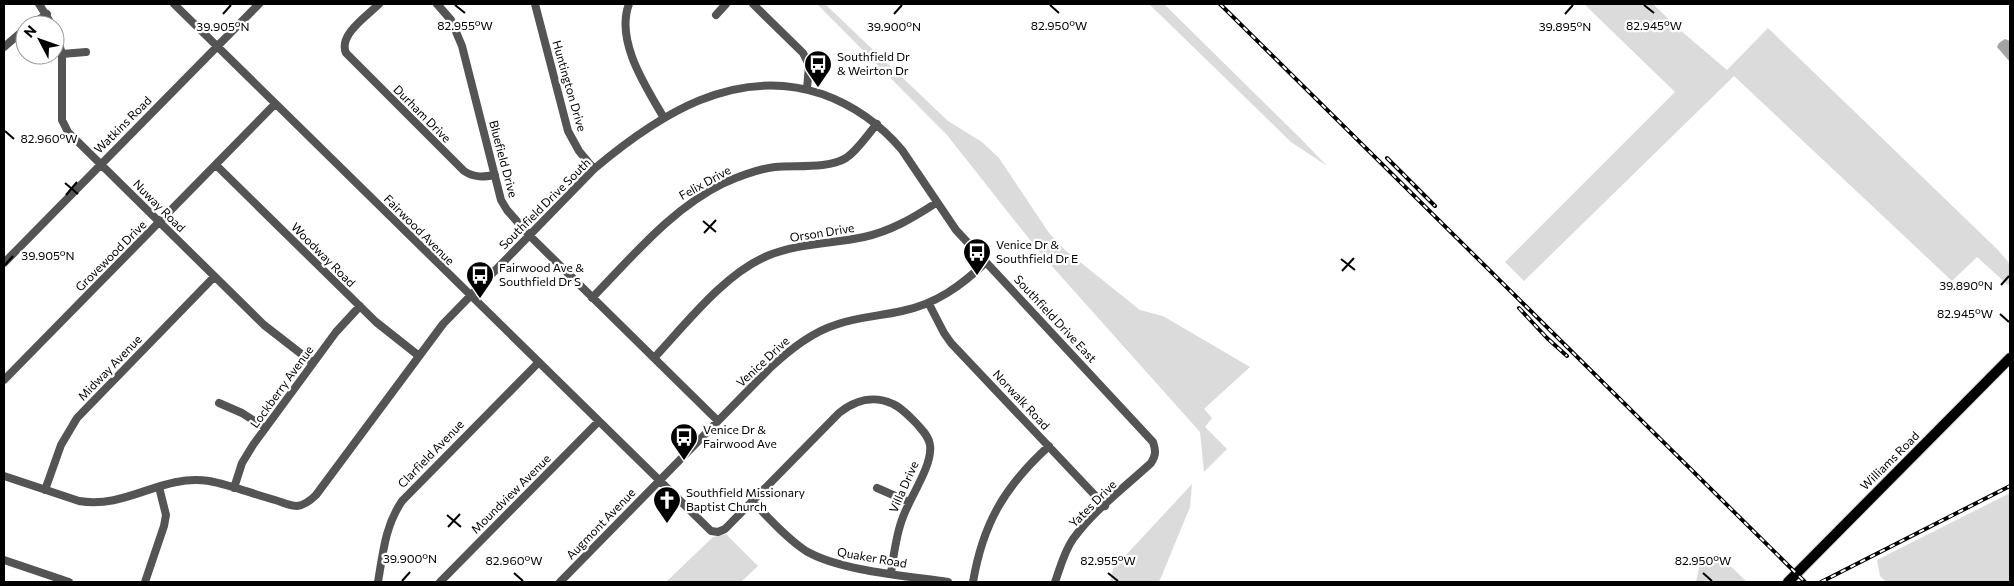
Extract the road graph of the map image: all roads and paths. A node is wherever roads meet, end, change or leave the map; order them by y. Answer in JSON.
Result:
{"nodes":[{"id":1,"x":38,"y":4,"type":"edge"},
{"id":2,"x":174,"y":4,"type":"edge"},
{"id":3,"x":260,"y":4,"type":"edge"},
{"id":4,"x":379,"y":4,"type":"edge"},
{"id":5,"x":437,"y":4,"type":"edge"},
{"id":6,"x":535,"y":4,"type":"edge"},
{"id":7,"x":629,"y":4,"type":"edge"},
{"id":8,"x":726,"y":4,"type":"edge"},
{"id":9,"x":753,"y":4,"type":"edge"},
{"id":10,"x":47,"y":14,"type":"edge"},
{"id":11,"x":716,"y":15,"type":"dead end"},
{"id":12,"x":15,"y":38,"type":"edge"},
{"id":13,"x":217,"y":46,"type":"junction"},
{"id":14,"x":4,"y":47,"type":"edge"},
{"id":15,"x":86,"y":52,"type":"dead end"},
{"id":16,"x":65,"y":54,"type":"edge"},
{"id":17,"x":62,"y":65,"type":"edge"},
{"id":18,"x":807,"y":89,"type":"junction"},
{"id":19,"x":276,"y":104,"type":"junction"},
{"id":20,"x":664,"y":118,"type":"junction"},
{"id":21,"x":877,"y":124,"type":"junction"},
{"id":22,"x":100,"y":164,"type":"junction"},
{"id":23,"x":216,"y":165,"type":"junction"},
{"id":24,"x":594,"y":169,"type":"junction"},
{"id":25,"x":495,"y":175,"type":"junction"},
{"id":26,"x":936,"y":203,"type":"junction"},
{"id":27,"x":160,"y":222,"type":"junction"},
{"id":28,"x":529,"y":235,"type":"junction"},
{"id":29,"x":4,"y":262,"type":"edge"},
{"id":30,"x":986,"y":262,"type":"junction"},
{"id":31,"x":214,"y":277,"type":"junction"},
{"id":32,"x":469,"y":296,"type":"junction"},
{"id":33,"x":592,"y":298,"type":"junction"},
{"id":34,"x":929,"y":304,"type":"junction"},
{"id":35,"x":360,"y":306,"type":"junction"},
{"id":36,"x":419,"y":356,"type":"junction"},
{"id":37,"x":654,"y":358,"type":"junction"},
{"id":38,"x":2010,"y":358,"type":"edge"},
{"id":39,"x":313,"y":363,"type":"junction"},
{"id":40,"x":538,"y":363,"type":"junction"},
{"id":41,"x":4,"y":380,"type":"edge"},
{"id":42,"x":219,"y":403,"type":"dead end"},
{"id":43,"x":598,"y":422,"type":"junction"},
{"id":44,"x":718,"y":422,"type":"junction"},
{"id":45,"x":265,"y":428,"type":"junction"},
{"id":46,"x":1049,"y":446,"type":"junction"},
{"id":47,"x":1156,"y":449,"type":"joint"},
{"id":48,"x":4,"y":476,"type":"edge"},
{"id":49,"x":658,"y":481,"type":"junction"},
{"id":50,"x":159,"y":487,"type":"junction"},
{"id":51,"x":234,"y":488,"type":"junction"},
{"id":52,"x":877,"y":488,"type":"dead end"},
{"id":53,"x":45,"y":490,"type":"junction"},
{"id":54,"x":752,"y":501,"type":"junction"},
{"id":55,"x":909,"y":502,"type":"junction"},
{"id":56,"x":1105,"y":506,"type":"junction"},
{"id":57,"x":714,"y":532,"type":"joint"},
{"id":58,"x":4,"y":560,"type":"edge"},
{"id":59,"x":891,"y":573,"type":"junction"},
{"id":60,"x":69,"y":582,"type":"edge"},
{"id":61,"x":145,"y":582,"type":"edge"},
{"id":62,"x":378,"y":582,"type":"edge"},
{"id":63,"x":440,"y":582,"type":"edge"},
{"id":64,"x":560,"y":582,"type":"edge"},
{"id":65,"x":948,"y":582,"type":"edge"},
{"id":66,"x":973,"y":582,"type":"edge"},
{"id":67,"x":1055,"y":582,"type":"edge"},
{"id":68,"x":1788,"y":582,"type":"edge"}],
"edges":[{"from":1,"to":10,"type":"street"},
{"from":2,"to":13,"type":"street","name":"Fairwood Avenue"},
{"from":3,"to":13,"type":"street","name":"Watkins Road"},
{"from":4,"to":25,"type":"street","name":"Durham Drive"},
{"from":5,"to":25,"type":"street","name":"Bluefield Drive"},
{"from":6,"to":24,"type":"street","name":"Huntington Drive"},
{"from":7,"to":20,"type":"street"},
{"from":8,"to":11,"type":"street"},
{"from":9,"to":18,"type":"street"},
{"from":12,"to":14,"type":"street"},
{"from":13,"to":19,"type":"street","name":"Fairwood Avenue"},
{"from":13,"to":22,"type":"street","name":"Watkins Road"},
{"from":15,"to":16,"type":"street"},
{"from":17,"to":22,"type":"street","name":"Nuway Road"},
{"from":18,"to":20,"type":"street","name":"Southfield Drive South"},
{"from":18,"to":21,"type":"street","name":"Southfield Drive East"},
{"from":19,"to":23,"type":"street","name":"Grovewood Drive"},
{"from":19,"to":32,"type":"street","name":"Fairwood Avenue"},
{"from":20,"to":24,"type":"street","name":"Southfield Drive South"},
{"from":21,"to":26,"type":"street","name":"Southfield Drive East"},
{"from":21,"to":33,"type":"street","name":"Felix Drive"},
{"from":22,"to":27,"type":"street","name":"Nuway Road"},
{"from":22,"to":29,"type":"street","name":"Watkins Road"},
{"from":23,"to":27,"type":"street","name":"Grovewood Drive"},
{"from":23,"to":35,"type":"street","name":"Woodway Road"},
{"from":24,"to":28,"type":"street","name":"Southfield Drive South"},
{"from":25,"to":28,"type":"street","name":"Bluefield Drive"},
{"from":26,"to":30,"type":"street","name":"Southfield Drive East"},
{"from":26,"to":37,"type":"street","name":"Orson Drive"},
{"from":27,"to":31,"type":"street","name":"Nuway Road"},
{"from":27,"to":41,"type":"street","name":"Grovewood Drive"},
{"from":28,"to":32,"type":"street","name":"Southfield Drive South"},
{"from":28,"to":33,"type":"street","name":"Bluefield Drive"},
{"from":30,"to":34,"type":"street","name":"Venice Drive"},
{"from":30,"to":47,"type":"street","name":"Southfield Drive East"},
{"from":31,"to":39,"type":"street","name":"Nuway Road"},
{"from":31,"to":53,"type":"street","name":"Midway Avenue"},
{"from":32,"to":36,"type":"street","name":"Southfield Drive South"},
{"from":32,"to":40,"type":"street","name":"Fairwood Avenue"},
{"from":33,"to":37,"type":"street","name":"Bluefield Drive"},
{"from":34,"to":44,"type":"street","name":"Venice Drive"},
{"from":34,"to":46,"type":"street","name":"Norwalk Road"},
{"from":35,"to":36,"type":"street","name":"Woodway Road"},
{"from":35,"to":39,"type":"street","name":"Lockberry Avenue"},
{"from":36,"to":51,"type":"street","name":"Southfield Drive South"},
{"from":37,"to":44,"type":"street","name":"Bluefield Drive"},
{"from":38,"to":68,"type":"main road","name":"Williams Road"},
{"from":39,"to":45,"type":"street","name":"Lockberry Avenue"},
{"from":40,"to":43,"type":"street","name":"Fairwood Avenue"},
{"from":40,"to":62,"type":"street","name":"Clarfield Avenue"},
{"from":42,"to":45,"type":"street"},
{"from":43,"to":49,"type":"street","name":"Fairwood Avenue"},
{"from":43,"to":63,"type":"street","name":"Moundview Avenue"},
{"from":44,"to":49,"type":"street","name":"Venice Drive"},
{"from":45,"to":51,"type":"street","name":"Lockberry Avenue"},
{"from":46,"to":56,"type":"street","name":"Norwalk Road"},
{"from":46,"to":66,"type":"street"},
{"from":47,"to":56,"type":"street","name":"Yates Drive"},
{"from":48,"to":53,"type":"street"},
{"from":49,"to":57,"type":"street","name":"Fairwood Avenue"},
{"from":49,"to":64,"type":"street","name":"Augmont Avenue"},
{"from":50,"to":51,"type":"street"},
{"from":50,"to":53,"type":"street"},
{"from":50,"to":61,"type":"street"},
{"from":52,"to":55,"type":"street"},
{"from":54,"to":55,"type":"street","name":"Villa Drive"},
{"from":54,"to":57,"type":"street","name":"Villa Drive"},
{"from":54,"to":59,"type":"street","name":"Quaker Road"},
{"from":55,"to":59,"type":"street","name":"Villa Drive"},
{"from":56,"to":67,"type":"street","name":"Yates Drive"},
{"from":58,"to":60,"type":"street"},
{"from":59,"to":65,"type":"street","name":"Quaker Road"}]}
